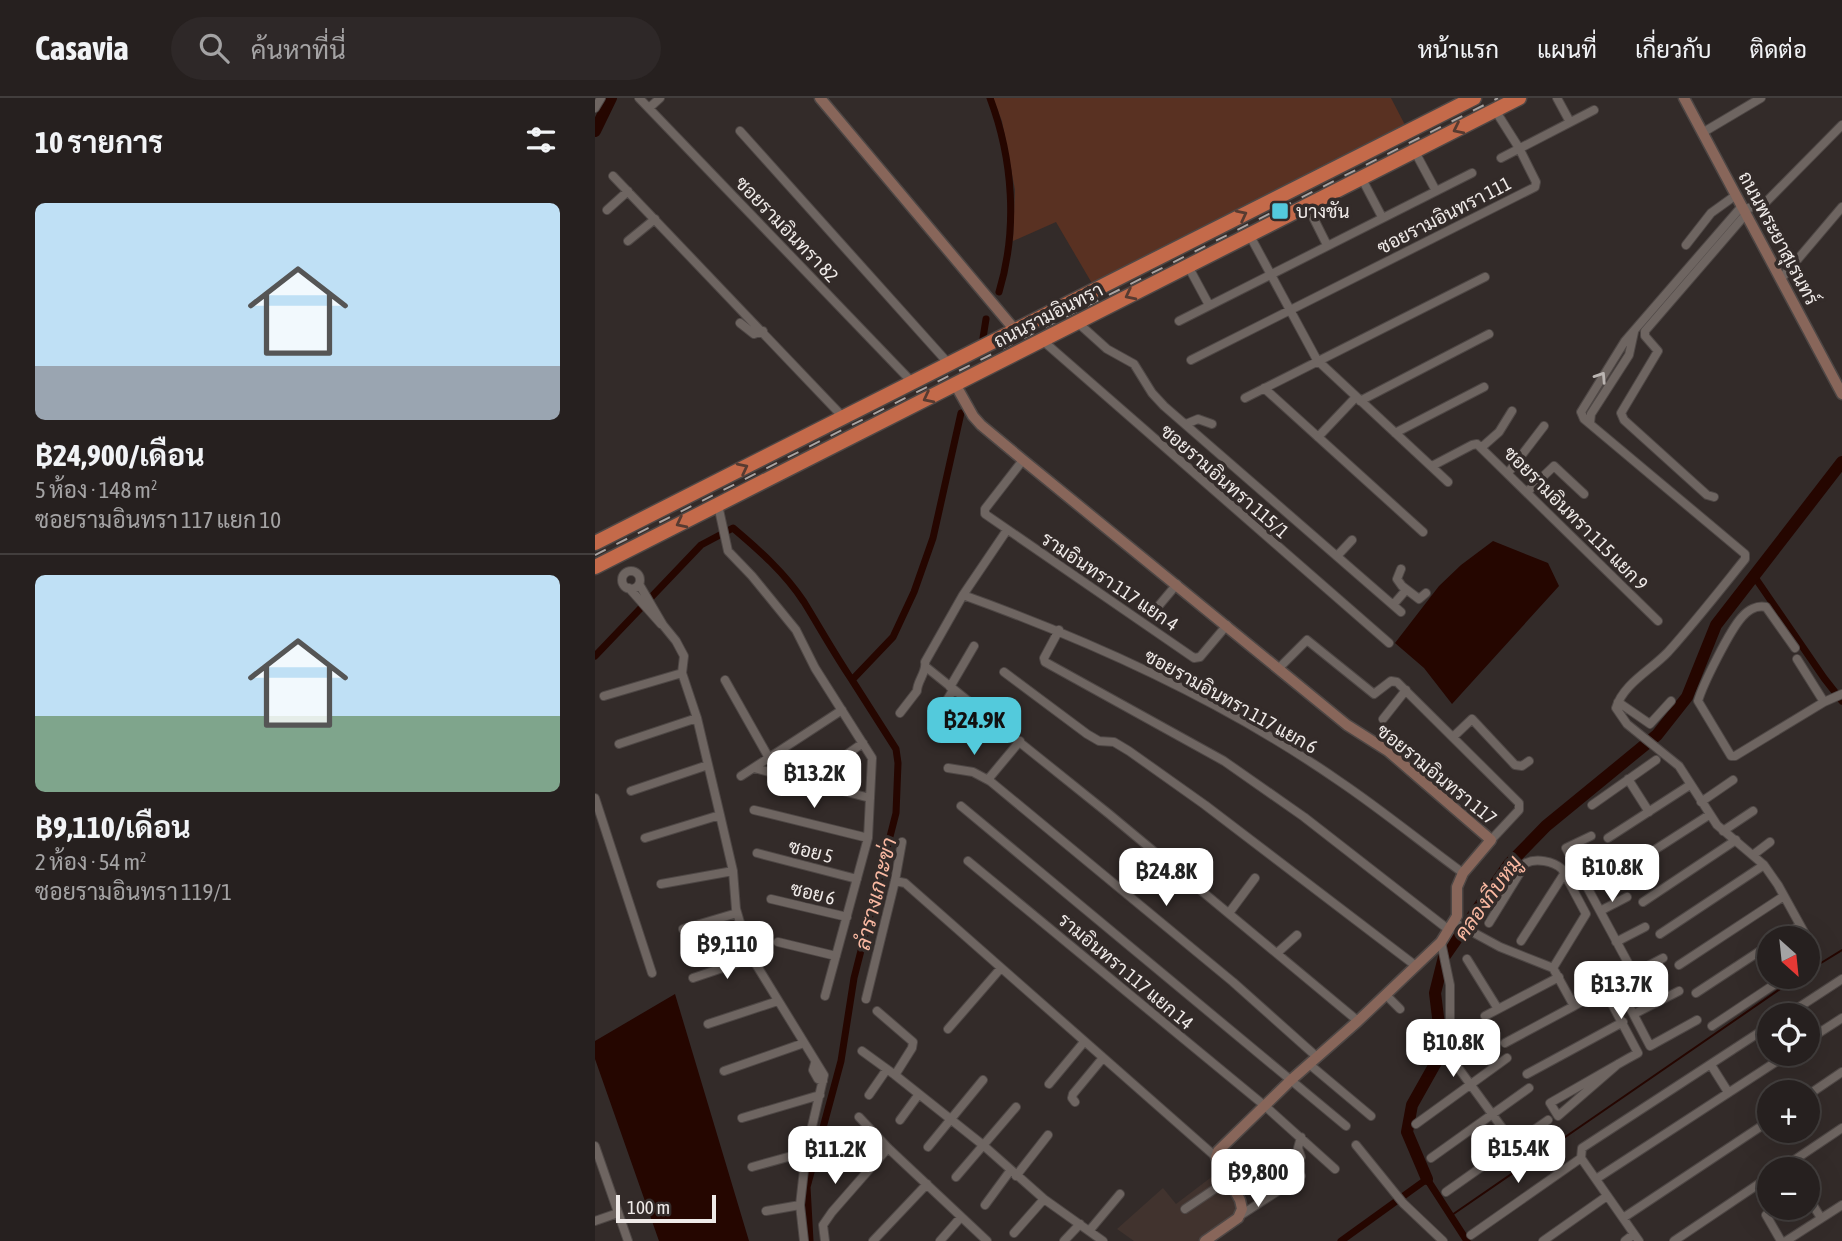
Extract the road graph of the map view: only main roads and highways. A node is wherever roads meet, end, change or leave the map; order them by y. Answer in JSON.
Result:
{"nodes":[{"id":1,"x":1474,"y":98,"type":"edge"},
{"id":2,"x":1519,"y":98,"type":"edge"},
{"id":3,"x":1176,"y":248,"type":"junction"},
{"id":4,"x":1187,"y":266,"type":"junction"},
{"id":5,"x":595,"y":543,"type":"edge"},
{"id":6,"x":595,"y":567,"type":"edge"}],
"edges":[{"from":3,"to":1,"type":"highway","name":"ถนนรามอินทรา","one_way":true},
{"from":2,"to":4,"type":"highway","name":"ถนนรามอินทรา","one_way":true},
{"from":3,"to":4,"type":"highway"},
{"from":5,"to":3,"type":"highway","name":"ถนนรามอินทรา","one_way":true},
{"from":4,"to":6,"type":"highway","name":"ถนนรามอินทรา","one_way":true}]}
